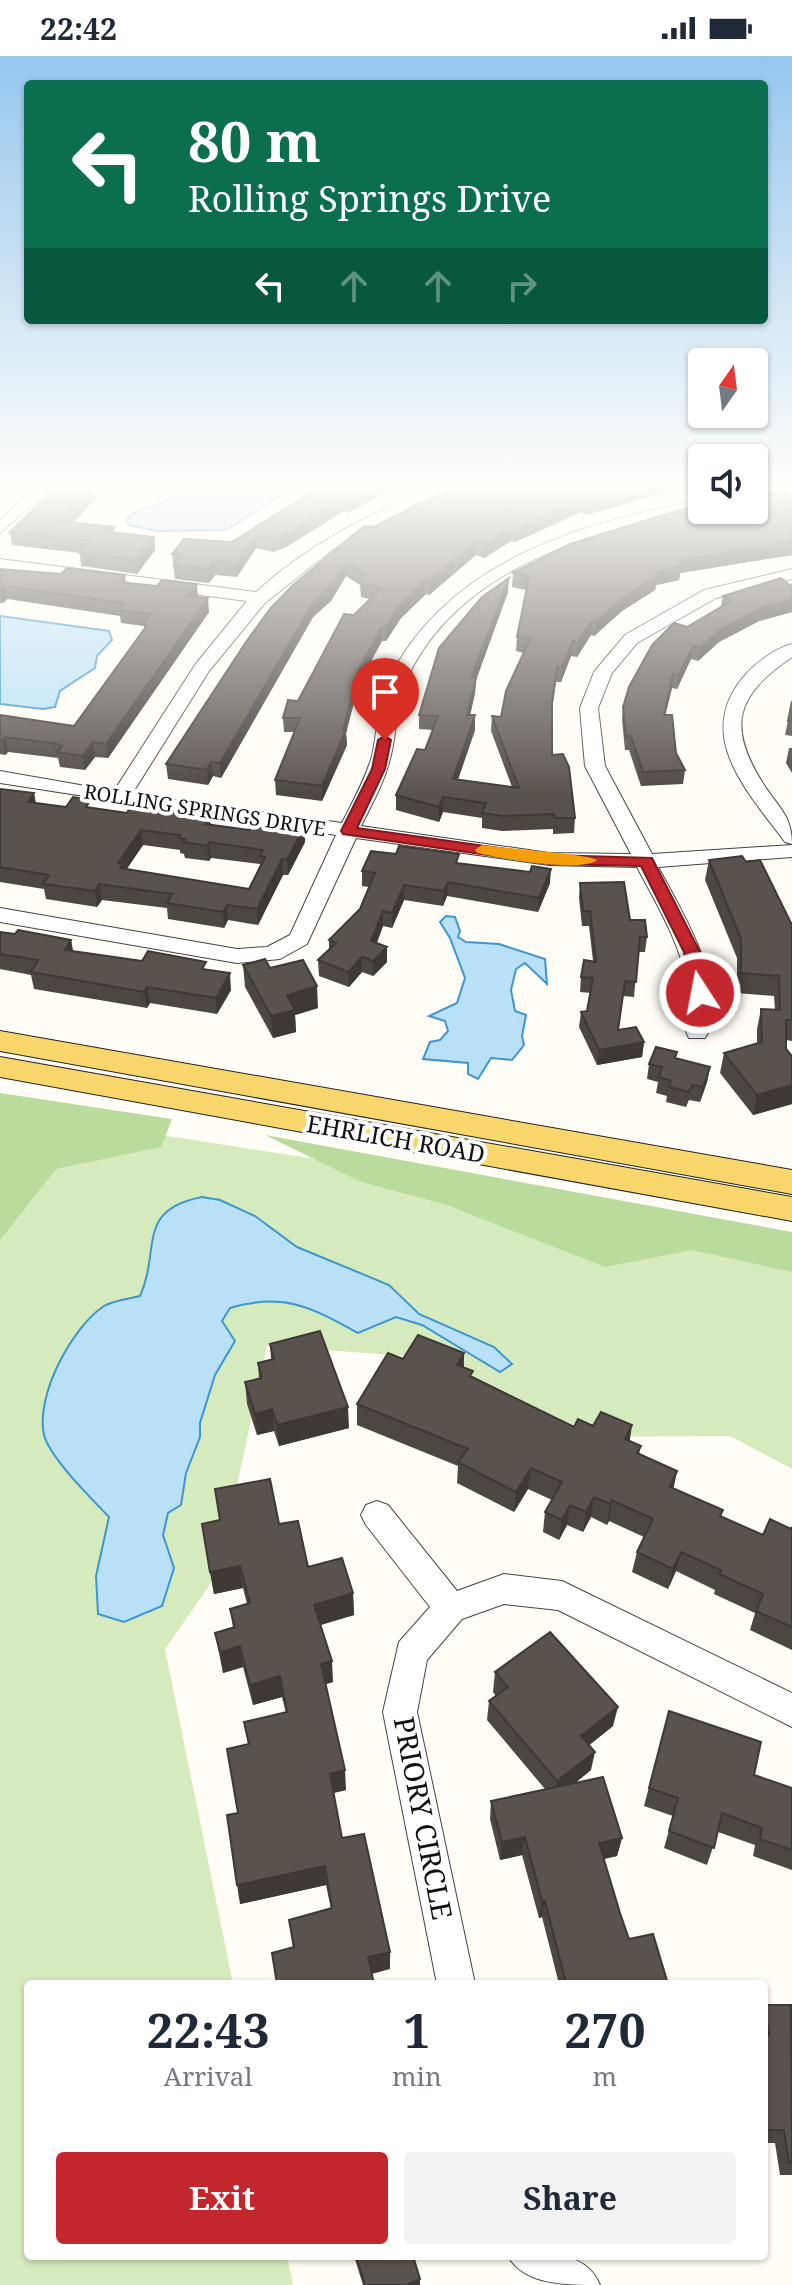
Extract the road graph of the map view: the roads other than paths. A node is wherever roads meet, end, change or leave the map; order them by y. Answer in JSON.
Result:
{"nodes":[{"id":1,"x":184,"y":588,"type":"edge"},
{"id":2,"x":272,"y":588,"type":"edge"},
{"id":3,"x":475,"y":588,"type":"edge"},
{"id":4,"x":735,"y":588,"type":"edge"},
{"id":5,"x":260,"y":598,"type":"junction"},
{"id":6,"x":792,"y":649,"type":"edge"},
{"id":7,"x":0,"y":777,"type":"edge"},
{"id":8,"x":119,"y":798,"type":"junction"},
{"id":9,"x":349,"y":831,"type":"junction"},
{"id":10,"x":792,"y":838,"type":"edge"},
{"id":11,"x":792,"y":851,"type":"edge"},
{"id":12,"x":646,"y":861,"type":"junction"},
{"id":13,"x":0,"y":915,"type":"edge"},
{"id":14,"x":697,"y":1032,"type":"dead end"},
{"id":15,"x":0,"y":1041,"type":"edge"},
{"id":16,"x":0,"y":1067,"type":"edge"},
{"id":17,"x":792,"y":1182,"type":"edge"},
{"id":18,"x":792,"y":1209,"type":"edge"},
{"id":19,"x":377,"y":1515,"type":"dead end"},
{"id":20,"x":451,"y":1608,"type":"junction"},
{"id":21,"x":792,"y":1711,"type":"edge"},
{"id":22,"x":455,"y":1980,"type":"edge"},
{"id":23,"x":537,"y":2260,"type":"edge"},
{"id":24,"x":578,"y":2285,"type":"edge"}],
"edges":[{"from":1,"to":5,"type":"street"},
{"from":2,"to":5,"type":"street"},
{"from":3,"to":9,"type":"street"},
{"from":4,"to":12,"type":"street"},
{"from":5,"to":8,"type":"street"},
{"from":6,"to":10,"type":"street"},
{"from":7,"to":8,"type":"street","name":"ROLLING SPRINGS DRIVE"},
{"from":8,"to":9,"type":"street","name":"ROLLING SPRINGS DRIVE"},
{"from":9,"to":12,"type":"street","name":"ROLLING SPRINGS DRIVE"},
{"from":9,"to":13,"type":"street"},
{"from":11,"to":12,"type":"street","name":"ROLLING SPRINGS DRIVE"},
{"from":12,"to":14,"type":"street"},
{"from":15,"to":17,"type":"main road","name":"EHRLICH ROAD"},
{"from":16,"to":18,"type":"main road","name":"EHRLICH ROAD"},
{"from":19,"to":20,"type":"street"},
{"from":20,"to":21,"type":"street","name":"PRIORY CIRCLE"},
{"from":20,"to":22,"type":"street","name":"PRIORY CIRCLE"},
{"from":23,"to":24,"type":"street"}]}
